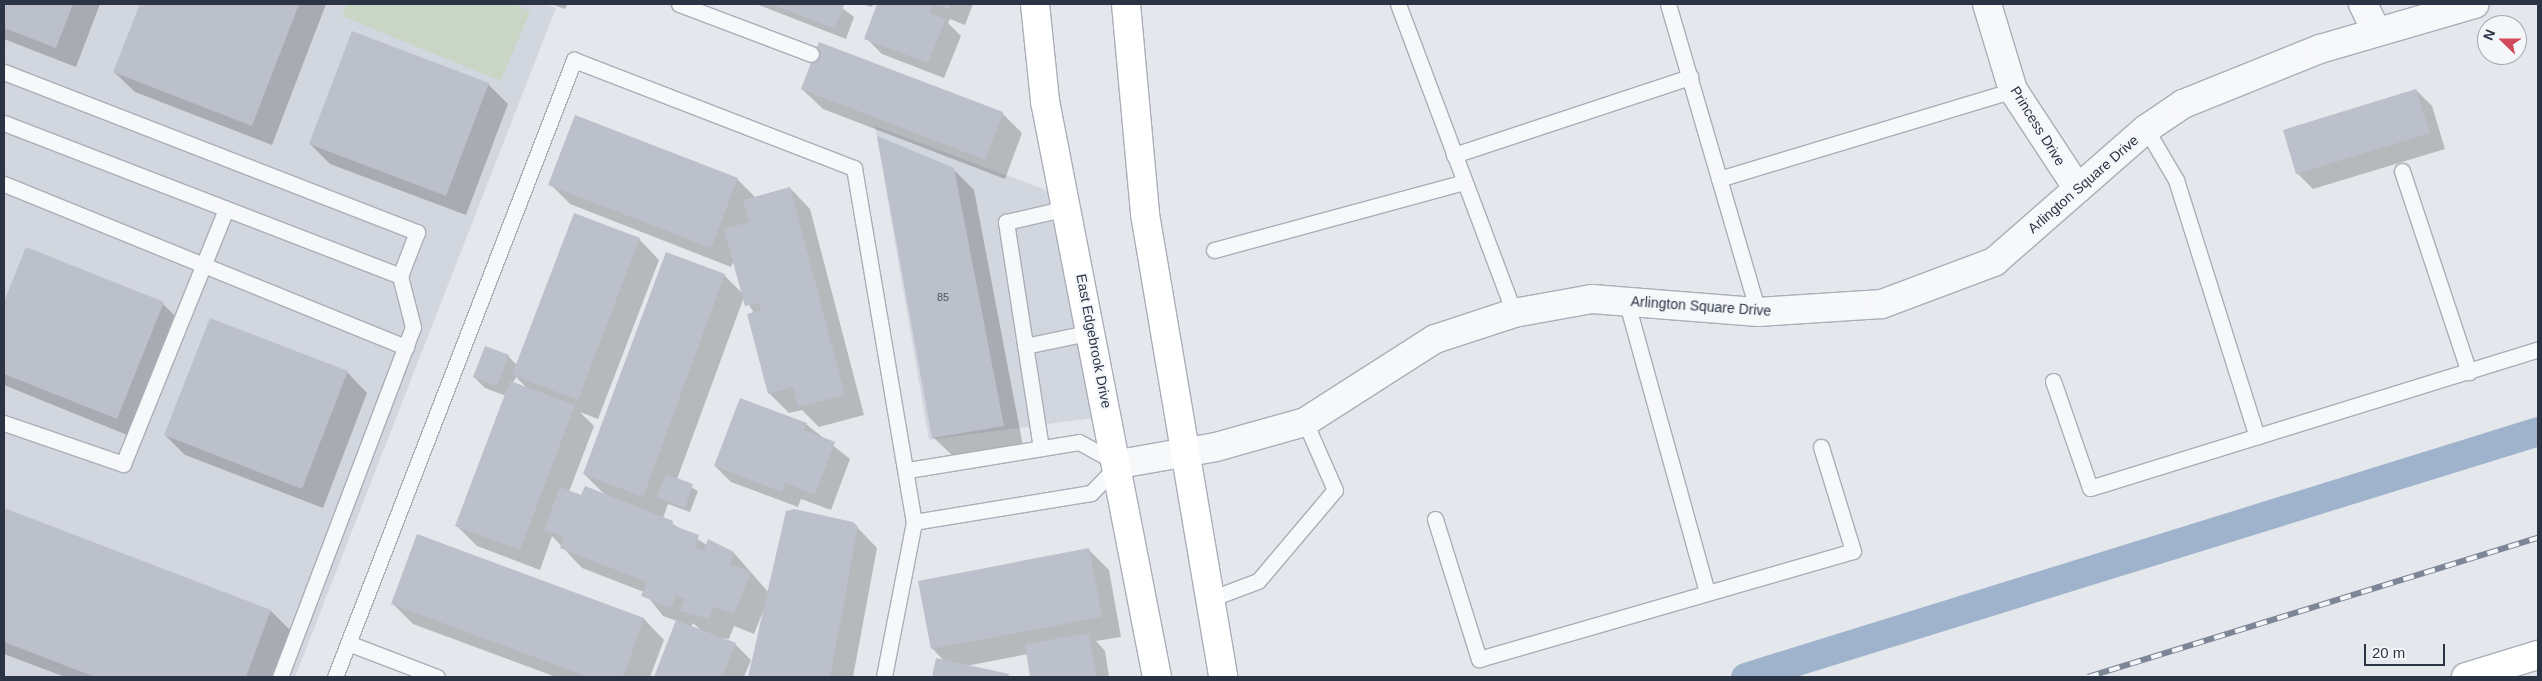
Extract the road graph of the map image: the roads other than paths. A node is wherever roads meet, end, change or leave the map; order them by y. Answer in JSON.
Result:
{"nodes":[{"id":1,"x":1035,"y":4,"type":"edge"},
{"id":2,"x":1126,"y":4,"type":"edge"},
{"id":3,"x":1398,"y":4,"type":"edge"},
{"id":4,"x":1668,"y":4,"type":"edge"},
{"id":5,"x":1987,"y":4,"type":"edge"},
{"id":6,"x":2363,"y":4,"type":"edge"},
{"id":7,"x":2475,"y":4,"type":"edge"},
{"id":8,"x":688,"y":5,"type":"edge"},
{"id":9,"x":2376,"y":31,"type":"junction"},
{"id":10,"x":810,"y":54,"type":"dead end"},
{"id":11,"x":4,"y":72,"type":"edge"},
{"id":12,"x":1690,"y":77,"type":"junction"},
{"id":13,"x":2013,"y":90,"type":"junction"},
{"id":14,"x":4,"y":123,"type":"edge"},
{"id":15,"x":2146,"y":129,"type":"junction"},
{"id":16,"x":1454,"y":155,"type":"junction"},
{"id":17,"x":2402,"y":171,"type":"dead end"},
{"id":18,"x":1719,"y":179,"type":"junction"},
{"id":19,"x":1464,"y":182,"type":"junction"},
{"id":20,"x":4,"y":184,"type":"edge"},
{"id":21,"x":2078,"y":189,"type":"junction"},
{"id":22,"x":1067,"y":208,"type":"junction"},
{"id":23,"x":226,"y":209,"type":"junction"},
{"id":24,"x":1214,"y":250,"type":"dead end"},
{"id":25,"x":203,"y":266,"type":"junction"},
{"id":26,"x":400,"y":276,"type":"junction"},
{"id":27,"x":1626,"y":300,"type":"junction"},
{"id":28,"x":1758,"y":312,"type":"junction"},
{"id":29,"x":1514,"y":313,"type":"junction"},
{"id":30,"x":1092,"y":332,"type":"junction"},
{"id":31,"x":1025,"y":346,"type":"junction"},
{"id":32,"x":406,"y":347,"type":"junction"},
{"id":33,"x":2538,"y":349,"type":"edge"},
{"id":34,"x":2469,"y":372,"type":"junction"},
{"id":35,"x":2053,"y":382,"type":"dead end"},
{"id":36,"x":1305,"y":422,"type":"junction"},
{"id":37,"x":4,"y":423,"type":"edge"},
{"id":38,"x":2257,"y":437,"type":"junction"},
{"id":39,"x":1821,"y":446,"type":"dead end"},
{"id":40,"x":1041,"y":448,"type":"junction"},
{"id":41,"x":1185,"y":453,"type":"junction"},
{"id":42,"x":1119,"y":464,"type":"junction"},
{"id":43,"x":908,"y":470,"type":"junction"},
{"id":44,"x":1435,"y":519,"type":"dead end"},
{"id":45,"x":914,"y":522,"type":"junction"},
{"id":46,"x":1707,"y":592,"type":"junction"},
{"id":47,"x":1210,"y":599,"type":"junction"},
{"id":48,"x":348,"y":643,"type":"junction"},
{"id":49,"x":2538,"y":655,"type":"edge"},
{"id":50,"x":280,"y":677,"type":"edge"},
{"id":51,"x":335,"y":677,"type":"edge"},
{"id":52,"x":437,"y":677,"type":"edge"},
{"id":53,"x":884,"y":677,"type":"edge"},
{"id":54,"x":1157,"y":677,"type":"edge"},
{"id":55,"x":1223,"y":677,"type":"edge"},
{"id":56,"x":2466,"y":677,"type":"edge"}],
"edges":[{"from":1,"to":22,"type":"main road","name":"East Edgebrook Drive"},
{"from":2,"to":41,"type":"main road"},
{"from":3,"to":16,"type":"lane"},
{"from":4,"to":12,"type":"lane"},
{"from":5,"to":13,"type":"street","name":"Princess Drive"},
{"from":6,"to":9,"type":"street"},
{"from":7,"to":9,"type":"street","name":"Arlington Square Drive"},
{"from":8,"to":10,"type":"lane"},
{"from":9,"to":15,"type":"street","name":"Arlington Square Drive"},
{"from":11,"to":26,"type":"lane"},
{"from":12,"to":16,"type":"lane"},
{"from":12,"to":18,"type":"lane"},
{"from":13,"to":18,"type":"lane"},
{"from":13,"to":21,"type":"street","name":"Princess Drive"},
{"from":14,"to":23,"type":"lane"},
{"from":15,"to":21,"type":"street","name":"Arlington Square Drive"},
{"from":15,"to":38,"type":"lane"},
{"from":16,"to":19,"type":"lane"},
{"from":17,"to":34,"type":"lane"},
{"from":18,"to":28,"type":"lane"},
{"from":19,"to":24,"type":"lane"},
{"from":19,"to":29,"type":"lane"},
{"from":20,"to":25,"type":"lane"},
{"from":21,"to":28,"type":"street","name":"Arlington Square Drive"},
{"from":22,"to":30,"type":"main road","name":"East Edgebrook Drive"},
{"from":22,"to":31,"type":"lane"},
{"from":23,"to":25,"type":"lane"},
{"from":23,"to":26,"type":"lane"},
{"from":25,"to":32,"type":"lane"},
{"from":25,"to":37,"type":"lane"},
{"from":26,"to":32,"type":"lane"},
{"from":27,"to":28,"type":"street","name":"Arlington Square Drive"},
{"from":27,"to":29,"type":"street","name":"Arlington Square Drive"},
{"from":27,"to":46,"type":"lane"},
{"from":29,"to":36,"type":"street","name":"Arlington Square Drive"},
{"from":30,"to":31,"type":"lane"},
{"from":30,"to":42,"type":"main road","name":"East Edgebrook Drive"},
{"from":31,"to":40,"type":"lane"},
{"from":32,"to":50,"type":"lane"},
{"from":33,"to":34,"type":"lane"},
{"from":34,"to":38,"type":"lane"},
{"from":35,"to":38,"type":"lane"},
{"from":36,"to":41,"type":"street","name":"Arlington Square Drive"},
{"from":36,"to":47,"type":"lane"},
{"from":39,"to":46,"type":"lane"},
{"from":40,"to":42,"type":"lane"},
{"from":40,"to":43,"type":"lane"},
{"from":41,"to":42,"type":"street","name":"Arlington Square Drive"},
{"from":41,"to":47,"type":"main road"},
{"from":42,"to":45,"type":"lane"},
{"from":42,"to":54,"type":"main road","name":"East Edgebrook Drive"},
{"from":43,"to":45,"type":"lane"},
{"from":43,"to":48,"type":"lane"},
{"from":44,"to":46,"type":"lane"},
{"from":45,"to":53,"type":"lane"},
{"from":47,"to":55,"type":"main road"},
{"from":48,"to":51,"type":"lane"},
{"from":48,"to":52,"type":"lane"},
{"from":49,"to":56,"type":"main road"}]}
